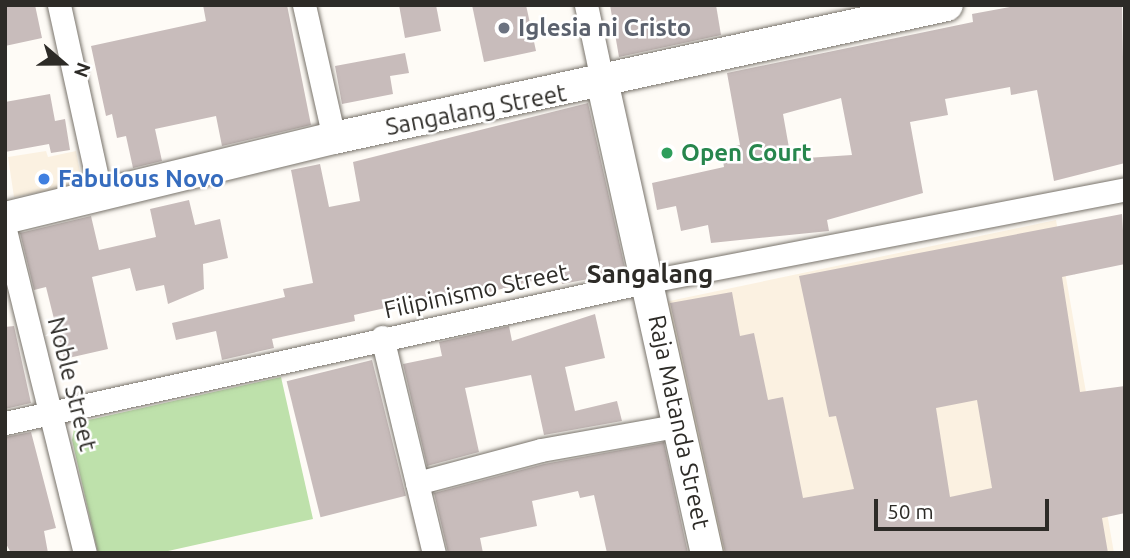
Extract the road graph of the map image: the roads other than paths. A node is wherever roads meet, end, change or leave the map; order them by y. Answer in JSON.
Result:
{"nodes":[{"id":1,"x":59,"y":5,"type":"edge"},
{"id":2,"x":304,"y":5,"type":"edge"},
{"id":3,"x":586,"y":5,"type":"edge"},
{"id":4,"x":947,"y":5,"type":"edge"},
{"id":5,"x":603,"y":85,"type":"junction"},
{"id":6,"x":334,"y":138,"type":"junction"},
{"id":7,"x":1125,"y":189,"type":"edge"},
{"id":8,"x":101,"y":196,"type":"junction"},
{"id":9,"x":5,"y":218,"type":"edge"},
{"id":10,"x":5,"y":230,"type":"edge"},
{"id":11,"x":649,"y":281,"type":"junction"},
{"id":12,"x":382,"y":337,"type":"junction"},
{"id":13,"x":53,"y":411,"type":"junction"},
{"id":14,"x":5,"y":423,"type":"edge"},
{"id":15,"x":682,"y":425,"type":"junction"},
{"id":16,"x":417,"y":483,"type":"junction"},
{"id":17,"x":85,"y":553,"type":"edge"},
{"id":18,"x":434,"y":553,"type":"edge"},
{"id":19,"x":707,"y":553,"type":"edge"}],
"edges":[{"from":1,"to":8,"type":"street"},
{"from":2,"to":6,"type":"street"},
{"from":3,"to":5,"type":"street","name":"Raja Matanda Street"},
{"from":4,"to":5,"type":"street","name":"Sangalang Street"},
{"from":5,"to":6,"type":"street","name":"Sangalang Street"},
{"from":5,"to":11,"type":"street","name":"Raja Matanda Street"},
{"from":6,"to":8,"type":"street","name":"Sangalang Street"},
{"from":7,"to":11,"type":"street","name":"Filipinismo Street"},
{"from":8,"to":9,"type":"street","name":"Sangalang Street"},
{"from":10,"to":13,"type":"street","name":"Noble Street"},
{"from":11,"to":12,"type":"street","name":"Filipinismo Street"},
{"from":11,"to":15,"type":"street","name":"Raja Matanda Street"},
{"from":12,"to":13,"type":"street","name":"Filipinismo Street"},
{"from":12,"to":16,"type":"street"},
{"from":13,"to":14,"type":"street","name":"Filipinismo Street"},
{"from":13,"to":17,"type":"street","name":"Noble Street"},
{"from":15,"to":16,"type":"street"},
{"from":15,"to":19,"type":"street","name":"Raja Matanda Street"},
{"from":16,"to":18,"type":"street"}]}
